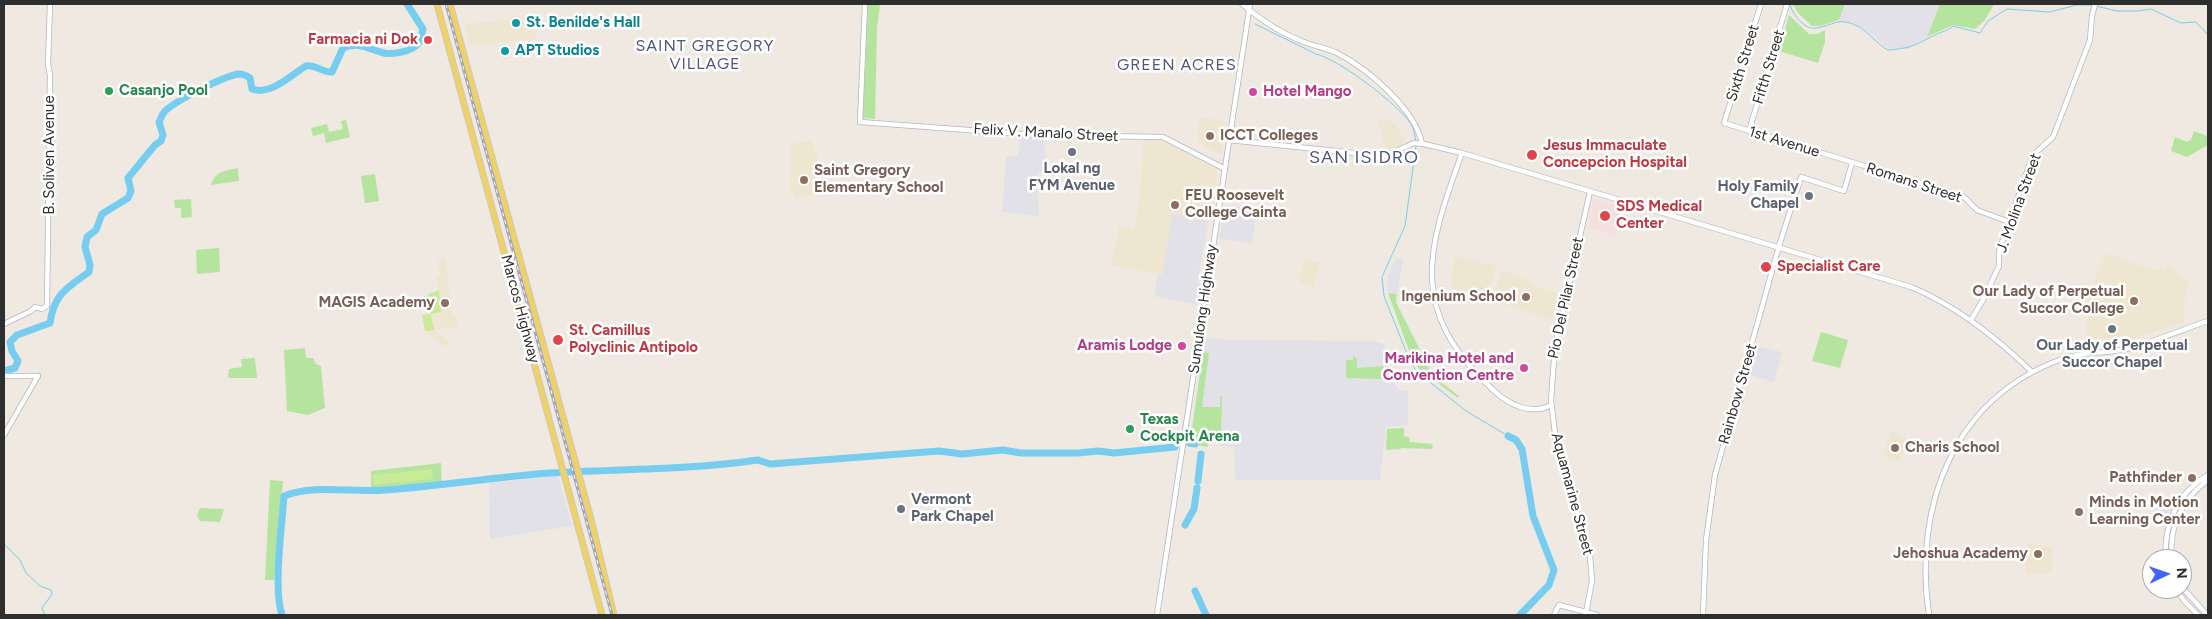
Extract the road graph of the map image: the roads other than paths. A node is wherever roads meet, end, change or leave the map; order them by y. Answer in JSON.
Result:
{"nodes":[{"id":1,"x":50,"y":4,"type":"edge"},
{"id":2,"x":437,"y":4,"type":"edge"},
{"id":3,"x":450,"y":4,"type":"edge"},
{"id":4,"x":865,"y":4,"type":"edge"},
{"id":5,"x":1242,"y":4,"type":"edge"},
{"id":6,"x":1250,"y":4,"type":"edge"},
{"id":7,"x":1761,"y":4,"type":"edge"},
{"id":8,"x":1787,"y":4,"type":"edge"},
{"id":9,"x":2095,"y":5,"type":"edge"},
{"id":10,"x":1249,"y":12,"type":"junction"},
{"id":11,"x":1724,"y":123,"type":"joint"},
{"id":12,"x":1749,"y":131,"type":"junction"},
{"id":13,"x":1229,"y":140,"type":"junction"},
{"id":14,"x":1417,"y":143,"type":"junction"},
{"id":15,"x":1462,"y":153,"type":"junction"},
{"id":16,"x":1844,"y":160,"type":"joint"},
{"id":17,"x":493,"y":162,"type":"junction"},
{"id":18,"x":1852,"y":163,"type":"junction"},
{"id":19,"x":481,"y":166,"type":"junction"},
{"id":20,"x":1225,"y":168,"type":"junction"},
{"id":21,"x":496,"y":170,"type":"junction"},
{"id":22,"x":483,"y":174,"type":"junction"},
{"id":23,"x":1590,"y":192,"type":"junction"},
{"id":24,"x":2009,"y":222,"type":"junction"},
{"id":25,"x":1779,"y":246,"type":"junction"},
{"id":26,"x":1971,"y":320,"type":"junction"},
{"id":27,"x":2208,"y":321,"type":"edge"},
{"id":28,"x":4,"y":324,"type":"edge"},
{"id":29,"x":2032,"y":372,"type":"junction"},
{"id":30,"x":4,"y":376,"type":"edge"},
{"id":31,"x":1551,"y":405,"type":"junction"},
{"id":32,"x":4,"y":435,"type":"edge"},
{"id":33,"x":2208,"y":475,"type":"edge"},
{"id":34,"x":2208,"y":480,"type":"edge"},
{"id":35,"x":2166,"y":549,"type":"edge"},
{"id":36,"x":2172,"y":549,"type":"edge"},
{"id":37,"x":2192,"y":598,"type":"edge"},
{"id":38,"x":2183,"y":599,"type":"edge"},
{"id":39,"x":1586,"y":612,"type":"junction"},
{"id":40,"x":614,"y":613,"type":"edge"},
{"id":41,"x":602,"y":614,"type":"edge"},
{"id":42,"x":1157,"y":615,"type":"edge"},
{"id":43,"x":1554,"y":615,"type":"edge"},
{"id":44,"x":1597,"y":615,"type":"edge"},
{"id":45,"x":1703,"y":615,"type":"edge"},
{"id":46,"x":1929,"y":615,"type":"edge"},
{"id":47,"x":2198,"y":615,"type":"edge"},
{"id":48,"x":2207,"y":615,"type":"edge"}],
"edges":[{"from":1,"to":28,"type":"street","name":"B. Soliven Avenue"},
{"from":2,"to":19,"type":"main road","name":"Marcos Highway"},
{"from":3,"to":17,"type":"main road","name":"Marcos Highway"},
{"from":4,"to":20,"type":"street","name":"Felix V. Manalo Street"},
{"from":5,"to":10,"type":"street"},
{"from":6,"to":10,"type":"street","name":"Sumulong Highway"},
{"from":7,"to":11,"type":"street","name":"Sixth Street"},
{"from":8,"to":12,"type":"street","name":"Fifth Street"},
{"from":9,"to":24,"type":"street","name":"J. Molina Street"},
{"from":10,"to":13,"type":"street","name":"Sumulong Highway"},
{"from":10,"to":14,"type":"street"},
{"from":11,"to":12,"type":"street","name":"1st Avenue"},
{"from":12,"to":16,"type":"street","name":"1st Avenue"},
{"from":13,"to":14,"type":"street"},
{"from":13,"to":20,"type":"street","name":"Sumulong Highway"},
{"from":14,"to":15,"type":"street"},
{"from":15,"to":23,"type":"street"},
{"from":15,"to":31,"type":"street"},
{"from":16,"to":18,"type":"street","name":"Romans Street"},
{"from":17,"to":19,"type":"main road"},
{"from":17,"to":21,"type":"main road","name":"Marcos Highway"},
{"from":18,"to":24,"type":"street","name":"Romans Street"},
{"from":18,"to":25,"type":"street","name":"Rainbow Street"},
{"from":19,"to":22,"type":"main road","name":"Marcos Highway"},
{"from":20,"to":42,"type":"street","name":"Sumulong Highway"},
{"from":21,"to":22,"type":"main road"},
{"from":21,"to":40,"type":"main road","name":"Marcos Highway"},
{"from":22,"to":41,"type":"main road","name":"Marcos Highway"},
{"from":23,"to":25,"type":"street"},
{"from":23,"to":31,"type":"street","name":"Pio Del Pilar Street"},
{"from":24,"to":26,"type":"street","name":"J. Molina Street"},
{"from":25,"to":26,"type":"street"},
{"from":25,"to":45,"type":"street","name":"Rainbow Street"},
{"from":26,"to":29,"type":"street"},
{"from":27,"to":29,"type":"street"},
{"from":29,"to":46,"type":"street"},
{"from":30,"to":32,"type":"street"},
{"from":31,"to":39,"type":"street","name":"Aquamarine Street"},
{"from":33,"to":35,"type":"street"},
{"from":34,"to":36,"type":"street"},
{"from":37,"to":48,"type":"street"},
{"from":38,"to":47,"type":"street"},
{"from":39,"to":43,"type":"street"},
{"from":39,"to":44,"type":"street"},
{"from":40,"to":41,"type":"main road"}]}
